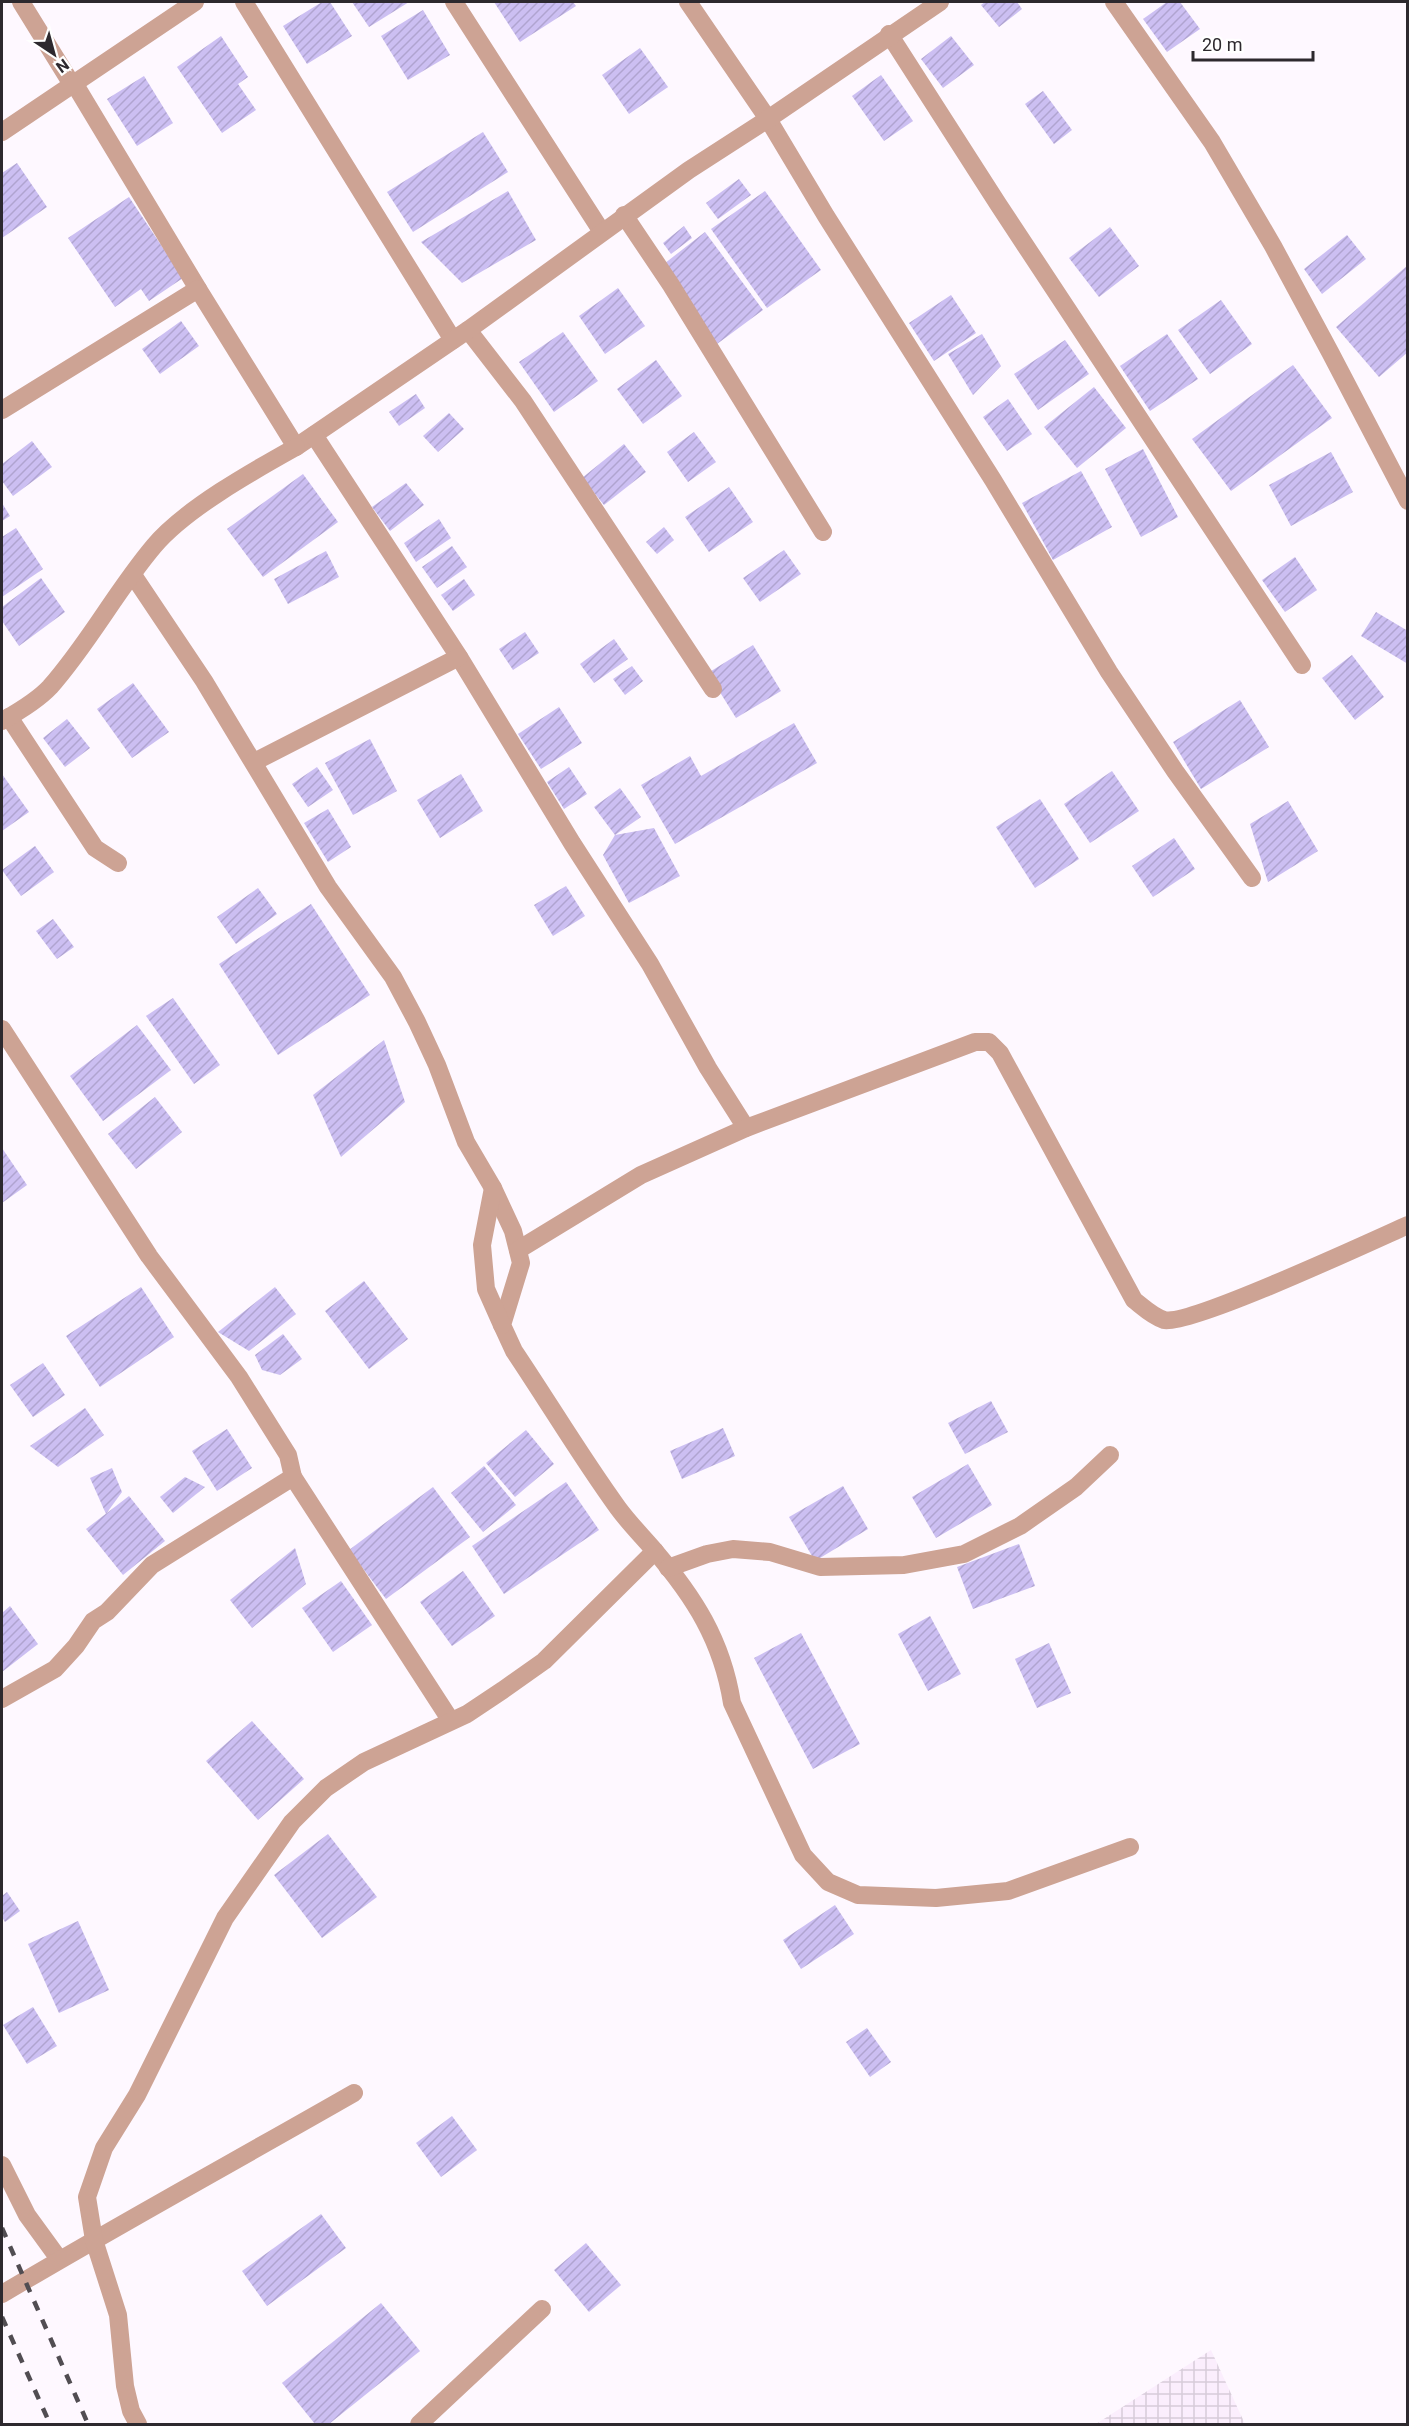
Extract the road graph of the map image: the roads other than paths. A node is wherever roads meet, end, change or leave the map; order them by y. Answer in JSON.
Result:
{"nodes":[{"id":1,"x":21,"y":2,"type":"edge"},
{"id":2,"x":195,"y":2,"type":"edge"},
{"id":3,"x":244,"y":2,"type":"edge"},
{"id":4,"x":454,"y":2,"type":"edge"},
{"id":5,"x":688,"y":2,"type":"edge"},
{"id":6,"x":940,"y":2,"type":"edge"},
{"id":7,"x":1114,"y":2,"type":"edge"},
{"id":8,"x":889,"y":34,"type":"junction"},
{"id":9,"x":74,"y":83,"type":"junction"},
{"id":10,"x":768,"y":119,"type":"junction"},
{"id":11,"x":2,"y":132,"type":"edge"},
{"id":12,"x":624,"y":215,"type":"junction"},
{"id":13,"x":602,"y":232,"type":"junction"},
{"id":14,"x":198,"y":289,"type":"junction"},
{"id":15,"x":461,"y":335,"type":"junction"},
{"id":16,"x":2,"y":410,"type":"edge"},
{"id":17,"x":314,"y":435,"type":"junction"},
{"id":18,"x":296,"y":447,"type":"junction"},
{"id":19,"x":1407,"y":501,"type":"edge"},
{"id":20,"x":823,"y":532,"type":"dead end"},
{"id":21,"x":133,"y":575,"type":"junction"},
{"id":22,"x":459,"y":657,"type":"junction"},
{"id":23,"x":1302,"y":665,"type":"dead end"},
{"id":24,"x":713,"y":689,"type":"dead end"},
{"id":25,"x":5,"y":719,"type":"edge"},
{"id":26,"x":254,"y":762,"type":"junction"},
{"id":27,"x":118,"y":863,"type":"dead end"},
{"id":28,"x":1252,"y":878,"type":"dead end"},
{"id":29,"x":2,"y":1029,"type":"edge"},
{"id":30,"x":746,"y":1128,"type":"junction"},
{"id":31,"x":493,"y":1188,"type":"junction"},
{"id":32,"x":1407,"y":1225,"type":"edge"},
{"id":33,"x":518,"y":1250,"type":"junction"},
{"id":34,"x":502,"y":1325,"type":"junction"},
{"id":35,"x":1110,"y":1455,"type":"dead end"},
{"id":36,"x":293,"y":1477,"type":"junction"},
{"id":37,"x":655,"y":1551,"type":"junction"},
{"id":38,"x":668,"y":1568,"type":"junction"},
{"id":39,"x":2,"y":1699,"type":"edge"},
{"id":40,"x":451,"y":1722,"type":"junction"},
{"id":41,"x":1130,"y":1847,"type":"dead end"},
{"id":42,"x":354,"y":2093,"type":"dead end"},
{"id":43,"x":2,"y":2165,"type":"edge"},
{"id":44,"x":94,"y":2240,"type":"junction"},
{"id":45,"x":59,"y":2259,"type":"junction"},
{"id":46,"x":2,"y":2294,"type":"edge"},
{"id":47,"x":542,"y":2309,"type":"dead end"},
{"id":48,"x":138,"y":2424,"type":"edge"},
{"id":49,"x":419,"y":2424,"type":"edge"}],
"edges":[{"from":1,"to":9,"type":"street"},
{"from":2,"to":9,"type":"street"},
{"from":3,"to":15,"type":"street"},
{"from":4,"to":13,"type":"street"},
{"from":5,"to":10,"type":"street"},
{"from":6,"to":8,"type":"street"},
{"from":7,"to":19,"type":"street"},
{"from":8,"to":10,"type":"street"},
{"from":8,"to":23,"type":"street"},
{"from":9,"to":11,"type":"street"},
{"from":9,"to":14,"type":"street"},
{"from":10,"to":12,"type":"street"},
{"from":10,"to":28,"type":"street"},
{"from":12,"to":13,"type":"street"},
{"from":12,"to":20,"type":"street"},
{"from":13,"to":15,"type":"street"},
{"from":14,"to":16,"type":"street"},
{"from":14,"to":18,"type":"street"},
{"from":15,"to":17,"type":"street"},
{"from":15,"to":24,"type":"street"},
{"from":17,"to":18,"type":"street"},
{"from":17,"to":22,"type":"street"},
{"from":18,"to":21,"type":"street"},
{"from":21,"to":25,"type":"street"},
{"from":21,"to":26,"type":"street"},
{"from":22,"to":26,"type":"street"},
{"from":22,"to":30,"type":"street"},
{"from":25,"to":27,"type":"street"},
{"from":26,"to":31,"type":"street"},
{"from":29,"to":36,"type":"street"},
{"from":30,"to":32,"type":"street"},
{"from":30,"to":33,"type":"street"},
{"from":31,"to":33,"type":"street"},
{"from":31,"to":34,"type":"street"},
{"from":33,"to":34,"type":"street"},
{"from":34,"to":37,"type":"street"},
{"from":35,"to":38,"type":"street"},
{"from":36,"to":39,"type":"street"},
{"from":36,"to":40,"type":"street"},
{"from":37,"to":38,"type":"street"},
{"from":37,"to":40,"type":"street"},
{"from":38,"to":41,"type":"street"},
{"from":40,"to":44,"type":"street"},
{"from":42,"to":44,"type":"street"},
{"from":43,"to":45,"type":"street"},
{"from":44,"to":45,"type":"street"},
{"from":44,"to":48,"type":"street"},
{"from":45,"to":46,"type":"street"},
{"from":47,"to":49,"type":"street"}]}
